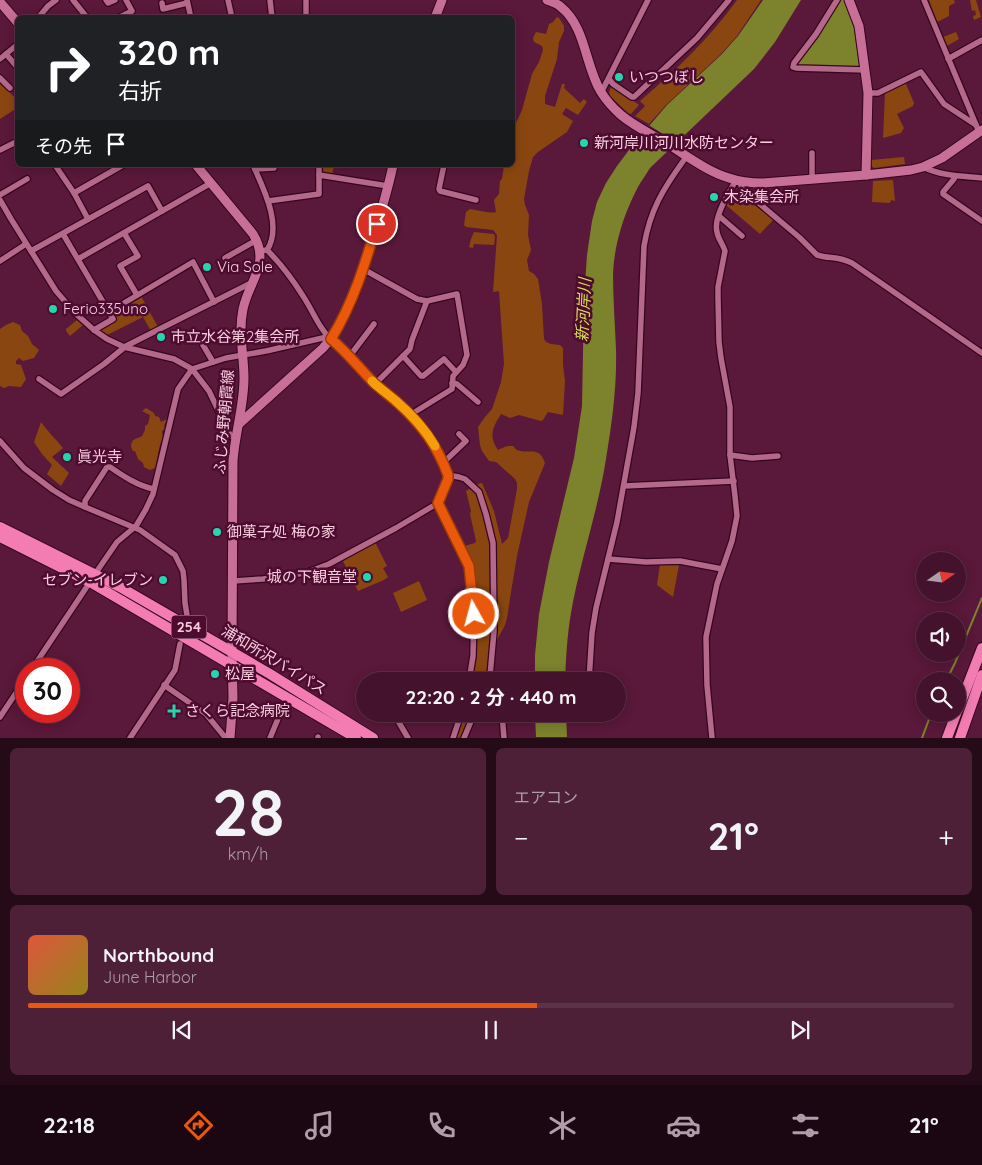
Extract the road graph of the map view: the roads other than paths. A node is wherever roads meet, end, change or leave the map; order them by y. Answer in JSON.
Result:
{"nodes":[{"id":1,"x":55,"y":0,"type":"edge"},
{"id":2,"x":73,"y":0,"type":"edge"},
{"id":3,"x":106,"y":0,"type":"edge"},
{"id":4,"x":115,"y":0,"type":"edge"},
{"id":5,"x":126,"y":0,"type":"edge"},
{"id":6,"x":228,"y":0,"type":"edge"},
{"id":7,"x":270,"y":0,"type":"edge"},
{"id":8,"x":306,"y":0,"type":"edge"},
{"id":9,"x":442,"y":0,"type":"edge"},
{"id":10,"x":547,"y":0,"type":"edge"},
{"id":11,"x":648,"y":0,"type":"edge"},
{"id":12,"x":730,"y":0,"type":"edge"},
{"id":13,"x":837,"y":0,"type":"edge"},
{"id":14,"x":849,"y":0,"type":"edge"},
{"id":15,"x":924,"y":0,"type":"edge"},
{"id":16,"x":187,"y":1,"type":"edge"},
{"id":17,"x":162,"y":3,"type":"dead end"},
{"id":18,"x":1,"y":5,"type":"edge"},
{"id":19,"x":41,"y":15,"type":"edge"},
{"id":20,"x":84,"y":15,"type":"edge"},
{"id":21,"x":123,"y":15,"type":"edge"},
{"id":22,"x":190,"y":15,"type":"edge"},
{"id":23,"x":231,"y":15,"type":"edge"},
{"id":24,"x":272,"y":15,"type":"edge"},
{"id":25,"x":306,"y":15,"type":"edge"},
{"id":26,"x":436,"y":15,"type":"edge"},
{"id":27,"x":15,"y":20,"type":"edge"},
{"id":28,"x":982,"y":40,"type":"edge"},
{"id":29,"x":15,"y":46,"type":"edge"},
{"id":30,"x":6,"y":54,"type":"junction"},
{"id":31,"x":948,"y":58,"type":"junction"},
{"id":32,"x":0,"y":59,"type":"edge"},
{"id":33,"x":15,"y":64,"type":"edge"},
{"id":34,"x":865,"y":70,"type":"junction"},
{"id":35,"x":0,"y":78,"type":"edge"},
{"id":36,"x":609,"y":79,"type":"junction"},
{"id":37,"x":10,"y":88,"type":"dead end"},
{"id":38,"x":602,"y":93,"type":"junction"},
{"id":39,"x":868,"y":93,"type":"junction"},
{"id":40,"x":979,"y":129,"type":"edge"},
{"id":41,"x":15,"y":142,"type":"edge"},
{"id":42,"x":0,"y":150,"type":"edge"},
{"id":43,"x":812,"y":153,"type":"dead end"},
{"id":44,"x":683,"y":157,"type":"junction"},
{"id":45,"x":56,"y":167,"type":"edge"},
{"id":46,"x":120,"y":167,"type":"edge"},
{"id":47,"x":198,"y":167,"type":"edge"},
{"id":48,"x":254,"y":167,"type":"edge"},
{"id":49,"x":319,"y":167,"type":"edge"},
{"id":50,"x":393,"y":167,"type":"edge"},
{"id":51,"x":444,"y":167,"type":"edge"},
{"id":52,"x":923,"y":167,"type":"junction"},
{"id":53,"x":274,"y":168,"type":"dead end"},
{"id":54,"x":319,"y":175,"type":"junction"},
{"id":55,"x":866,"y":175,"type":"junction"},
{"id":56,"x":955,"y":176,"type":"junction"},
{"id":57,"x":982,"y":178,"type":"edge"},
{"id":58,"x":26,"y":179,"type":"dead end"},
{"id":59,"x":812,"y":179,"type":"junction"},
{"id":60,"x":738,"y":181,"type":"junction"},
{"id":61,"x":211,"y":184,"type":"junction"},
{"id":62,"x":388,"y":186,"type":"junction"},
{"id":63,"x":74,"y":193,"type":"junction"},
{"id":64,"x":0,"y":194,"type":"edge"},
{"id":65,"x":0,"y":200,"type":"edge"},
{"id":66,"x":476,"y":200,"type":"dead end"},
{"id":67,"x":268,"y":201,"type":"junction"},
{"id":68,"x":162,"y":211,"type":"junction"},
{"id":69,"x":719,"y":216,"type":"junction"},
{"id":70,"x":88,"y":219,"type":"junction"},
{"id":71,"x":982,"y":221,"type":"edge"},
{"id":72,"x":124,"y":232,"type":"junction"},
{"id":73,"x":63,"y":234,"type":"junction"},
{"id":74,"x":742,"y":236,"type":"dead end"},
{"id":75,"x":257,"y":240,"type":"junction"},
{"id":76,"x":26,"y":244,"type":"junction"},
{"id":77,"x":32,"y":251,"type":"junction"},
{"id":78,"x":264,"y":251,"type":"junction"},
{"id":79,"x":225,"y":258,"type":"dead end"},
{"id":80,"x":78,"y":259,"type":"junction"},
{"id":81,"x":0,"y":260,"type":"edge"},
{"id":82,"x":363,"y":269,"type":"junction"},
{"id":83,"x":253,"y":282,"type":"junction"},
{"id":84,"x":137,"y":295,"type":"junction"},
{"id":85,"x":427,"y":300,"type":"junction"},
{"id":86,"x":214,"y":302,"type":"junction"},
{"id":87,"x":109,"y":312,"type":"junction"},
{"id":88,"x":374,"y":324,"type":"dead end"},
{"id":89,"x":94,"y":330,"type":"junction"},
{"id":90,"x":329,"y":338,"type":"junction"},
{"id":91,"x":203,"y":345,"type":"dead end"},
{"id":92,"x":124,"y":347,"type":"junction"},
{"id":93,"x":982,"y":352,"type":"edge"},
{"id":94,"x":242,"y":354,"type":"junction"},
{"id":95,"x":403,"y":356,"type":"junction"},
{"id":96,"x":349,"y":357,"type":"junction"},
{"id":97,"x":213,"y":362,"type":"junction"},
{"id":98,"x":192,"y":368,"type":"junction"},
{"id":99,"x":456,"y":372,"type":"junction"},
{"id":100,"x":39,"y":379,"type":"dead end"},
{"id":101,"x":452,"y":383,"type":"junction"},
{"id":102,"x":375,"y":384,"type":"junction"},
{"id":103,"x":478,"y":402,"type":"dead end"},
{"id":104,"x":410,"y":415,"type":"junction"},
{"id":105,"x":239,"y":424,"type":"junction"},
{"id":106,"x":459,"y":434,"type":"dead end"},
{"id":107,"x":235,"y":438,"type":"junction"},
{"id":108,"x":0,"y":441,"type":"edge"},
{"id":109,"x":730,"y":455,"type":"junction"},
{"id":110,"x":778,"y":456,"type":"dead end"},
{"id":111,"x":443,"y":462,"type":"junction"},
{"id":112,"x":448,"y":475,"type":"junction"},
{"id":113,"x":734,"y":481,"type":"junction"},
{"id":114,"x":624,"y":486,"type":"junction"},
{"id":115,"x":154,"y":489,"type":"junction"},
{"id":116,"x":438,"y":503,"type":"junction"},
{"id":117,"x":85,"y":508,"type":"junction"},
{"id":118,"x":0,"y":527,"type":"edge"},
{"id":119,"x":134,"y":527,"type":"junction"},
{"id":120,"x":0,"y":538,"type":"edge"},
{"id":121,"x":608,"y":559,"type":"junction"},
{"id":122,"x":722,"y":569,"type":"junction"},
{"id":123,"x":92,"y":578,"type":"junction"},
{"id":124,"x":233,"y":581,"type":"junction"},
{"id":125,"x":187,"y":615,"type":"dead end"},
{"id":126,"x":180,"y":644,"type":"dead end"},
{"id":127,"x":982,"y":648,"type":"edge"},
{"id":128,"x":232,"y":652,"type":"junction"},
{"id":129,"x":39,"y":658,"type":"edge"},
{"id":130,"x":232,"y":665,"type":"junction"},
{"id":131,"x":470,"y":672,"type":"edge"},
{"id":132,"x":490,"y":672,"type":"edge"},
{"id":133,"x":589,"y":672,"type":"edge"},
{"id":134,"x":982,"y":675,"type":"edge"},
{"id":135,"x":164,"y":686,"type":"junction"},
{"id":136,"x":966,"y":689,"type":"edge"},
{"id":137,"x":15,"y":694,"type":"edge"},
{"id":138,"x":282,"y":709,"type":"dead end"},
{"id":139,"x":0,"y":717,"type":"edge"},
{"id":140,"x":399,"y":722,"type":"edge"},
{"id":141,"x":458,"y":722,"type":"edge"},
{"id":142,"x":471,"y":722,"type":"edge"},
{"id":143,"x":503,"y":722,"type":"edge"},
{"id":144,"x":953,"y":722,"type":"edge"},
{"id":145,"x":230,"y":737,"type":"edge"},
{"id":146,"x":130,"y":738,"type":"edge"},
{"id":147,"x":270,"y":738,"type":"edge"},
{"id":148,"x":356,"y":738,"type":"edge"},
{"id":149,"x":373,"y":738,"type":"edge"},
{"id":150,"x":408,"y":738,"type":"edge"},
{"id":151,"x":453,"y":738,"type":"edge"},
{"id":152,"x":464,"y":738,"type":"edge"},
{"id":153,"x":504,"y":738,"type":"edge"},
{"id":154,"x":712,"y":738,"type":"edge"},
{"id":155,"x":947,"y":738,"type":"edge"},
{"id":156,"x":960,"y":738,"type":"edge"}],
"edges":[{"from":1,"to":19,"type":"street"},
{"from":2,"to":20,"type":"street"},
{"from":3,"to":4,"type":"street"},
{"from":5,"to":21,"type":"street"},
{"from":6,"to":23,"type":"street"},
{"from":7,"to":24,"type":"street"},
{"from":8,"to":25,"type":"street"},
{"from":9,"to":26,"type":"street"},
{"from":10,"to":38,"type":"street"},
{"from":11,"to":36,"type":"street"},
{"from":12,"to":36,"type":"street"},
{"from":13,"to":34,"type":"street"},
{"from":14,"to":34,"type":"street"},
{"from":15,"to":31,"type":"street"},
{"from":16,"to":17,"type":"street"},
{"from":16,"to":22,"type":"street"},
{"from":18,"to":27,"type":"street"},
{"from":28,"to":31,"type":"street"},
{"from":29,"to":30,"type":"street"},
{"from":30,"to":32,"type":"street"},
{"from":30,"to":33,"type":"street"},
{"from":31,"to":40,"type":"street"},
{"from":34,"to":39,"type":"street"},
{"from":35,"to":37,"type":"street"},
{"from":36,"to":38,"type":"street"},
{"from":38,"to":44,"type":"street"},
{"from":39,"to":40,"type":"street"},
{"from":39,"to":55,"type":"street"},
{"from":40,"to":52,"type":"street"},
{"from":41,"to":42,"type":"street"},
{"from":43,"to":59,"type":"street"},
{"from":44,"to":60,"type":"street"},
{"from":44,"to":114,"type":"street"},
{"from":45,"to":63,"type":"street"},
{"from":46,"to":63,"type":"street"},
{"from":47,"to":61,"type":"street","name":"ふじみ野朝霞線"},
{"from":48,"to":53,"type":"street"},
{"from":48,"to":67,"type":"street"},
{"from":49,"to":54,"type":"street"},
{"from":50,"to":62,"type":"street"},
{"from":51,"to":66,"type":"street"},
{"from":52,"to":55,"type":"street"},
{"from":52,"to":56,"type":"street"},
{"from":54,"to":62,"type":"street"},
{"from":54,"to":67,"type":"street"},
{"from":55,"to":59,"type":"street"},
{"from":56,"to":57,"type":"street"},
{"from":56,"to":71,"type":"street"},
{"from":58,"to":64,"type":"street"},
{"from":59,"to":60,"type":"street"},
{"from":60,"to":69,"type":"street"},
{"from":60,"to":93,"type":"street"},
{"from":61,"to":68,"type":"street"},
{"from":61,"to":75,"type":"street","name":"ふじみ野朝霞線"},
{"from":62,"to":82,"type":"street"},
{"from":63,"to":70,"type":"street"},
{"from":65,"to":76,"type":"street"},
{"from":67,"to":78,"type":"street"},
{"from":68,"to":70,"type":"street"},
{"from":68,"to":72,"type":"street"},
{"from":69,"to":74,"type":"street"},
{"from":69,"to":109,"type":"street"},
{"from":70,"to":73,"type":"street"},
{"from":72,"to":80,"type":"street"},
{"from":72,"to":84,"type":"street"},
{"from":73,"to":77,"type":"street"},
{"from":73,"to":80,"type":"street"},
{"from":75,"to":78,"type":"street","name":"ふじみ野朝霞線"},
{"from":75,"to":79,"type":"street"},
{"from":76,"to":77,"type":"street"},
{"from":76,"to":81,"type":"street"},
{"from":77,"to":89,"type":"street"},
{"from":78,"to":83,"type":"street","name":"ふじみ野朝霞線"},
{"from":78,"to":90,"type":"street"},
{"from":80,"to":87,"type":"street"},
{"from":82,"to":85,"type":"street"},
{"from":82,"to":90,"type":"street"},
{"from":83,"to":86,"type":"street"},
{"from":83,"to":94,"type":"street","name":"ふじみ野朝霞線"},
{"from":84,"to":86,"type":"street"},
{"from":84,"to":87,"type":"street"},
{"from":85,"to":95,"type":"street"},
{"from":85,"to":99,"type":"street"},
{"from":86,"to":92,"type":"street"},
{"from":87,"to":89,"type":"street"},
{"from":88,"to":96,"type":"street"},
{"from":89,"to":92,"type":"street"},
{"from":90,"to":94,"type":"street"},
{"from":90,"to":96,"type":"street"},
{"from":90,"to":105,"type":"street"},
{"from":91,"to":97,"type":"street"},
{"from":92,"to":98,"type":"street"},
{"from":92,"to":100,"type":"street"},
{"from":94,"to":97,"type":"street"},
{"from":94,"to":105,"type":"street","name":"ふじみ野朝霞線"},
{"from":95,"to":99,"type":"street"},
{"from":95,"to":102,"type":"street"},
{"from":96,"to":102,"type":"street"},
{"from":97,"to":98,"type":"street"},
{"from":98,"to":107,"type":"street"},
{"from":98,"to":115,"type":"street"},
{"from":99,"to":101,"type":"street"},
{"from":101,"to":103,"type":"street"},
{"from":101,"to":104,"type":"street"},
{"from":102,"to":104,"type":"street"},
{"from":104,"to":111,"type":"street"},
{"from":105,"to":107,"type":"street","name":"ふじみ野朝霞線"},
{"from":106,"to":111,"type":"street"},
{"from":107,"to":124,"type":"street","name":"ふじみ野朝霞線"},
{"from":108,"to":117,"type":"street"},
{"from":109,"to":110,"type":"street"},
{"from":109,"to":113,"type":"street"},
{"from":111,"to":112,"type":"street"},
{"from":112,"to":116,"type":"street"},
{"from":112,"to":132,"type":"street"},
{"from":113,"to":114,"type":"street"},
{"from":113,"to":122,"type":"street"},
{"from":114,"to":121,"type":"street"},
{"from":115,"to":117,"type":"street"},
{"from":115,"to":119,"type":"street"},
{"from":116,"to":124,"type":"street"},
{"from":116,"to":131,"type":"street"},
{"from":117,"to":119,"type":"street"},
{"from":118,"to":123,"type":"highway","name":"浦和所沢バイパス","number":"254"},
{"from":119,"to":123,"type":"street"},
{"from":119,"to":125,"type":"street"},
{"from":120,"to":123,"type":"highway","name":"浦和所沢バイパス","number":"254"},
{"from":121,"to":122,"type":"street"},
{"from":121,"to":133,"type":"street"},
{"from":122,"to":154,"type":"street"},
{"from":123,"to":128,"type":"highway","name":"浦和所沢バイパス","number":"254"},
{"from":123,"to":129,"type":"street"},
{"from":123,"to":130,"type":"highway","name":"浦和所沢バイパス","number":"254"},
{"from":124,"to":128,"type":"street","name":"ふじみ野朝霞線"},
{"from":126,"to":135,"type":"street"},
{"from":127,"to":136,"type":"highway"},
{"from":128,"to":130,"type":"street","name":"ふじみ野朝霞線"},
{"from":128,"to":149,"type":"highway","name":"浦和所沢バイパス","number":"254"},
{"from":130,"to":145,"type":"street","name":"ふじみ野朝霞線"},
{"from":130,"to":148,"type":"highway","name":"浦和所沢バイパス","number":"254"},
{"from":134,"to":156,"type":"highway"},
{"from":135,"to":145,"type":"street"},
{"from":135,"to":146,"type":"street"},
{"from":137,"to":139,"type":"street"},
{"from":138,"to":147,"type":"street"},
{"from":140,"to":150,"type":"street"},
{"from":141,"to":151,"type":"street"},
{"from":142,"to":152,"type":"street"},
{"from":143,"to":153,"type":"street"},
{"from":144,"to":155,"type":"highway"}]}
